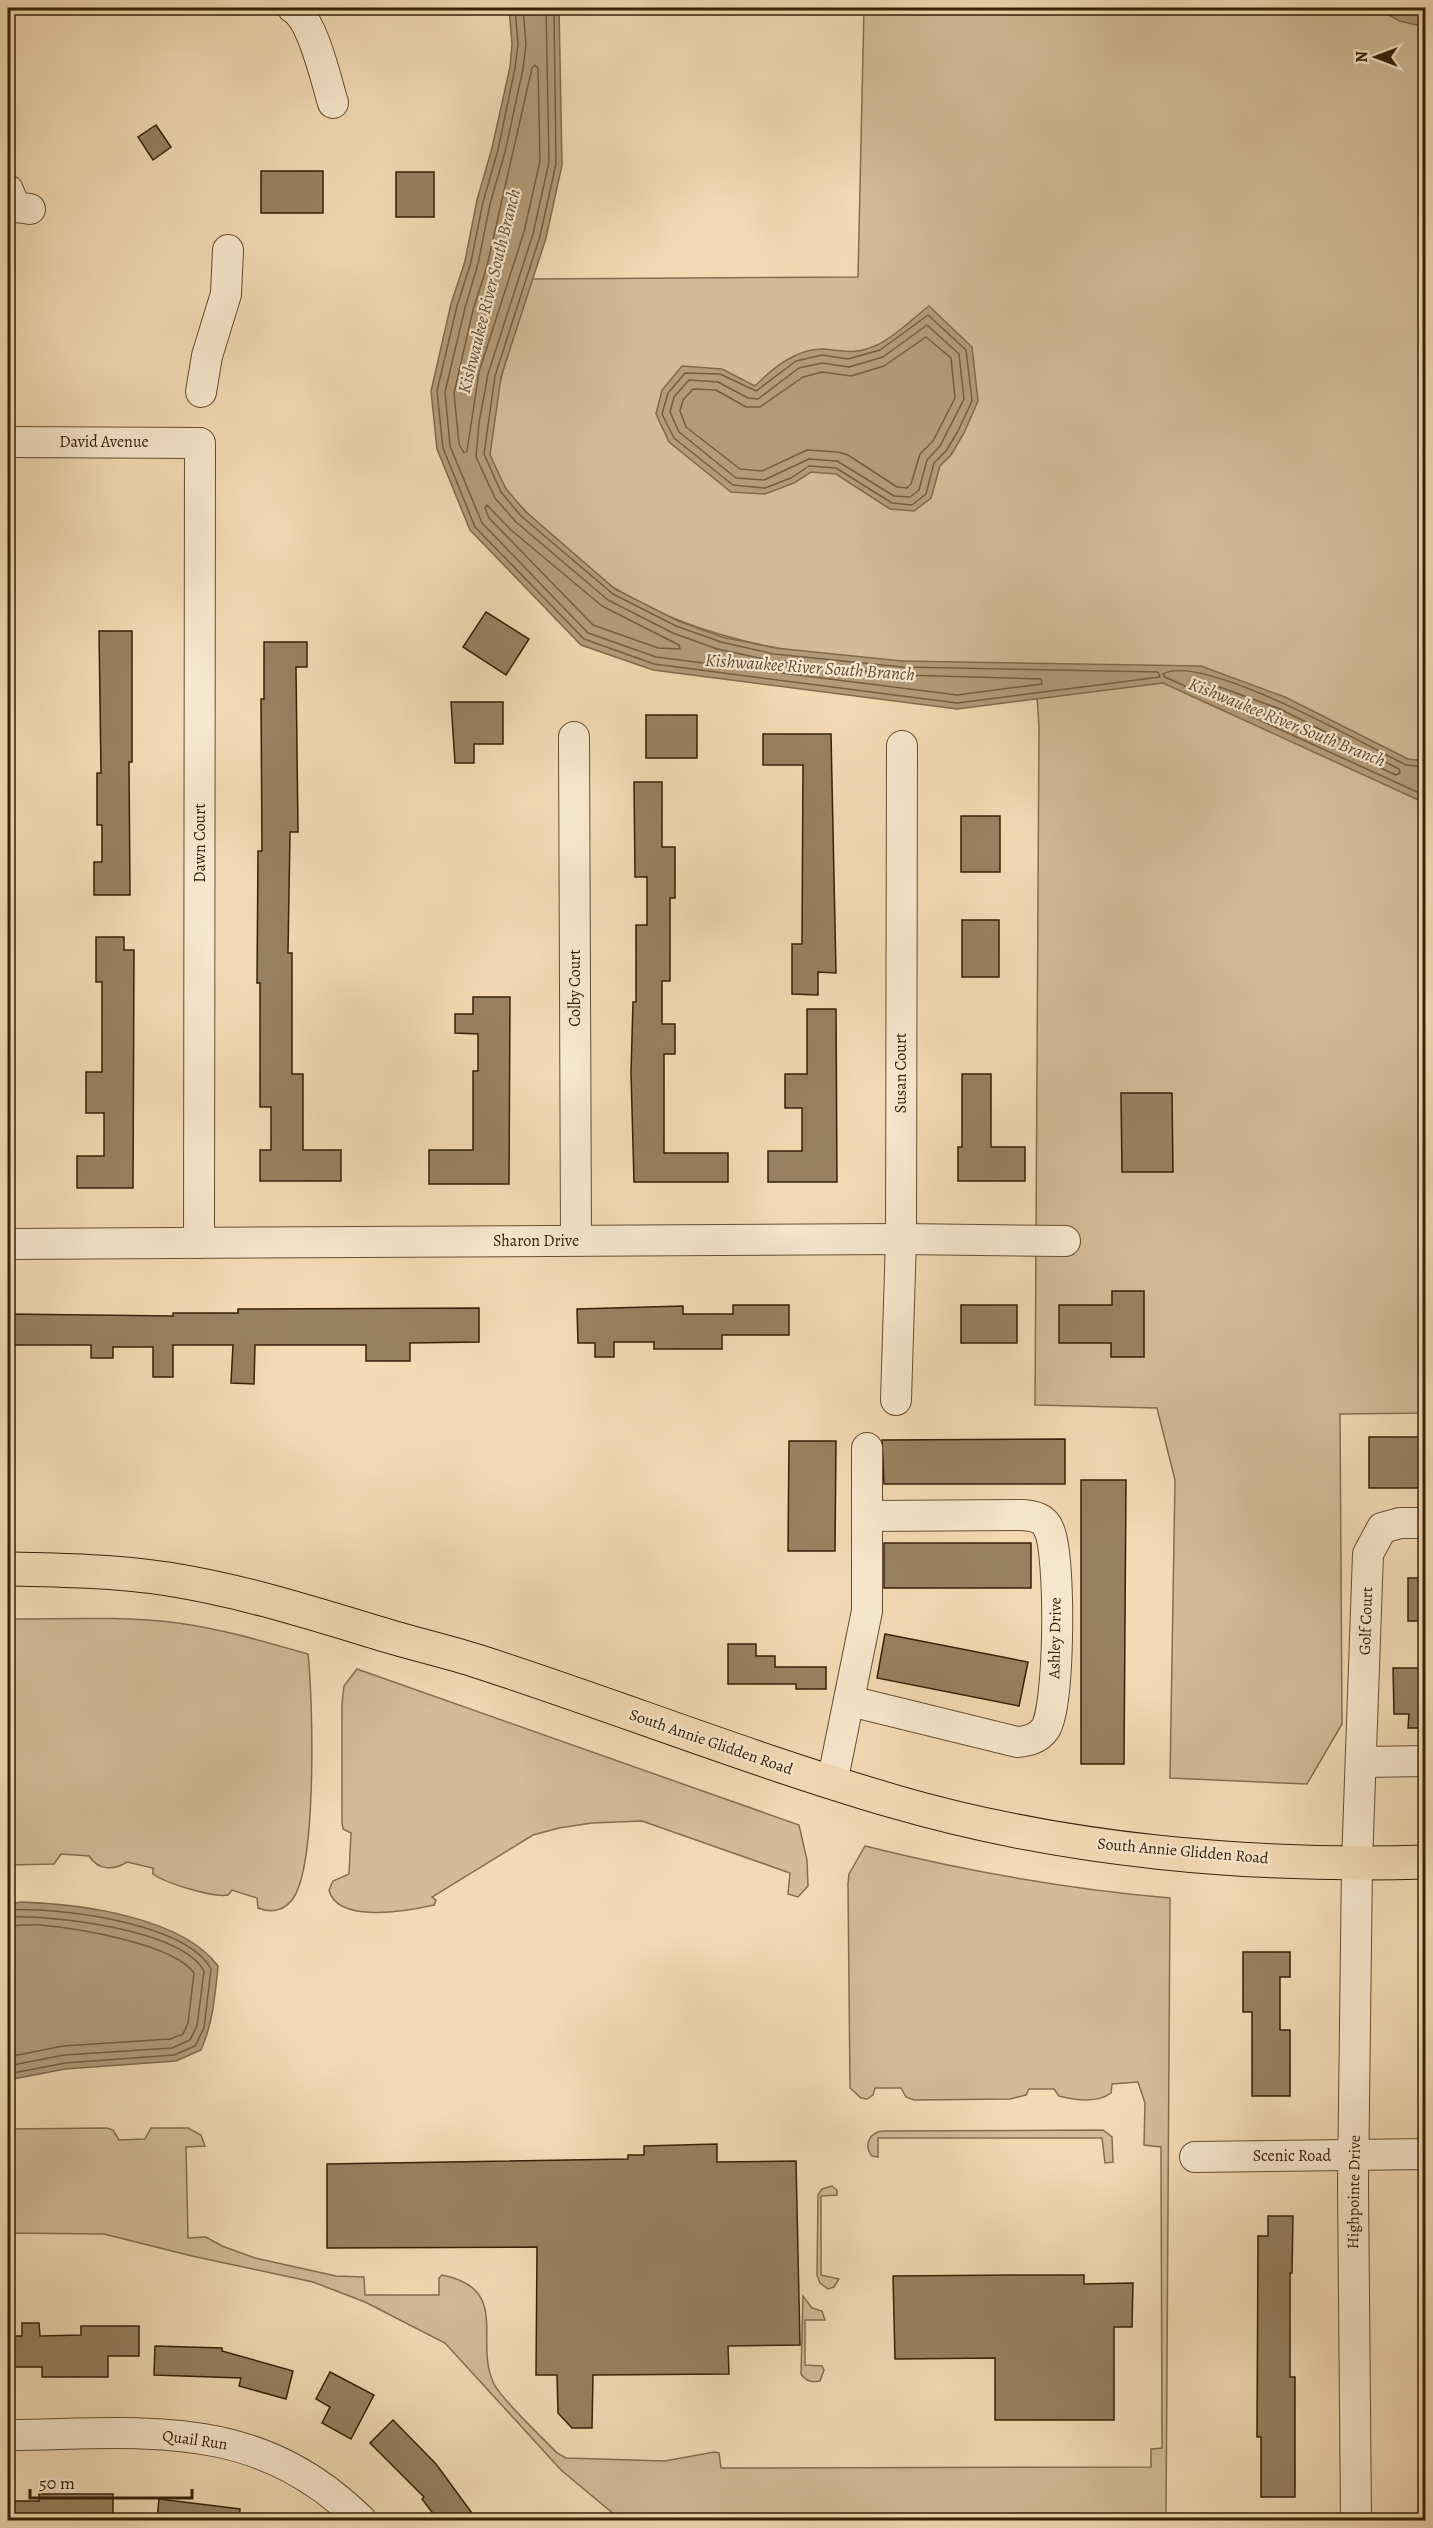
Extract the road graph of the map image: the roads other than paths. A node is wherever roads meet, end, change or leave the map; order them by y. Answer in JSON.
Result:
{"nodes":[{"id":1,"x":293,"y":8,"type":"edge"},
{"id":2,"x":333,"y":103,"type":"dead end"},
{"id":3,"x":228,"y":250,"type":"dead end"},
{"id":4,"x":201,"y":392,"type":"dead end"},
{"id":5,"x":8,"y":442,"type":"edge"},
{"id":6,"x":200,"y":443,"type":"joint"},
{"id":7,"x":574,"y":737,"type":"dead end"},
{"id":8,"x":902,"y":746,"type":"dead end"},
{"id":9,"x":901,"y":1239,"type":"junction"},
{"id":10,"x":576,"y":1240,"type":"junction"},
{"id":11,"x":1065,"y":1241,"type":"dead end"},
{"id":12,"x":199,"y":1243,"type":"junction"},
{"id":13,"x":8,"y":1244,"type":"edge"},
{"id":14,"x":896,"y":1400,"type":"dead end"},
{"id":15,"x":867,"y":1448,"type":"dead end"},
{"id":16,"x":867,"y":1516,"type":"junction"},
{"id":17,"x":1425,"y":1523,"type":"edge"},
{"id":18,"x":8,"y":1569,"type":"edge"},
{"id":19,"x":850,"y":1701,"type":"junction"},
{"id":20,"x":1425,"y":1761,"type":"edge"},
{"id":21,"x":1363,"y":1762,"type":"junction"},
{"id":22,"x":832,"y":1783,"type":"junction"},
{"id":23,"x":1425,"y":1862,"type":"edge"},
{"id":24,"x":1357,"y":1864,"type":"junction"},
{"id":25,"x":1425,"y":2154,"type":"edge"},
{"id":26,"x":1354,"y":2155,"type":"junction"},
{"id":27,"x":1195,"y":2157,"type":"dead end"},
{"id":28,"x":8,"y":2435,"type":"edge"},
{"id":29,"x":361,"y":2520,"type":"edge"},
{"id":30,"x":1356,"y":2520,"type":"edge"}],
"edges":[{"from":1,"to":2,"type":"street"},
{"from":3,"to":4,"type":"street"},
{"from":5,"to":6,"type":"street","name":"David Avenue"},
{"from":6,"to":12,"type":"street","name":"Dawn Court"},
{"from":7,"to":10,"type":"street","name":"Colby Court"},
{"from":8,"to":9,"type":"street","name":"Susan Court"},
{"from":9,"to":10,"type":"street","name":"Sharon Drive"},
{"from":9,"to":11,"type":"street","name":"Sharon Drive"},
{"from":9,"to":14,"type":"street","name":"Susan Court"},
{"from":10,"to":12,"type":"street","name":"Sharon Drive"},
{"from":12,"to":13,"type":"street","name":"Sharon Drive"},
{"from":15,"to":16,"type":"street"},
{"from":16,"to":19,"type":"street"},
{"from":16,"to":19,"type":"street","name":"Ashley Drive"},
{"from":17,"to":21,"type":"street","name":"Golf Court"},
{"from":18,"to":22,"type":"main road","name":"South Annie Glidden Road"},
{"from":19,"to":22,"type":"street"},
{"from":20,"to":21,"type":"street"},
{"from":21,"to":24,"type":"street","name":"Golf Court"},
{"from":22,"to":24,"type":"main road","name":"South Annie Glidden Road"},
{"from":23,"to":24,"type":"main road","name":"South Annie Glidden Road"},
{"from":24,"to":26,"type":"street","name":"Highpointe Drive"},
{"from":25,"to":26,"type":"street","name":"Scenic Road"},
{"from":26,"to":27,"type":"street","name":"Scenic Road"},
{"from":26,"to":30,"type":"street","name":"Highpointe Drive"},
{"from":28,"to":29,"type":"street","name":"Quail Run"}]}
